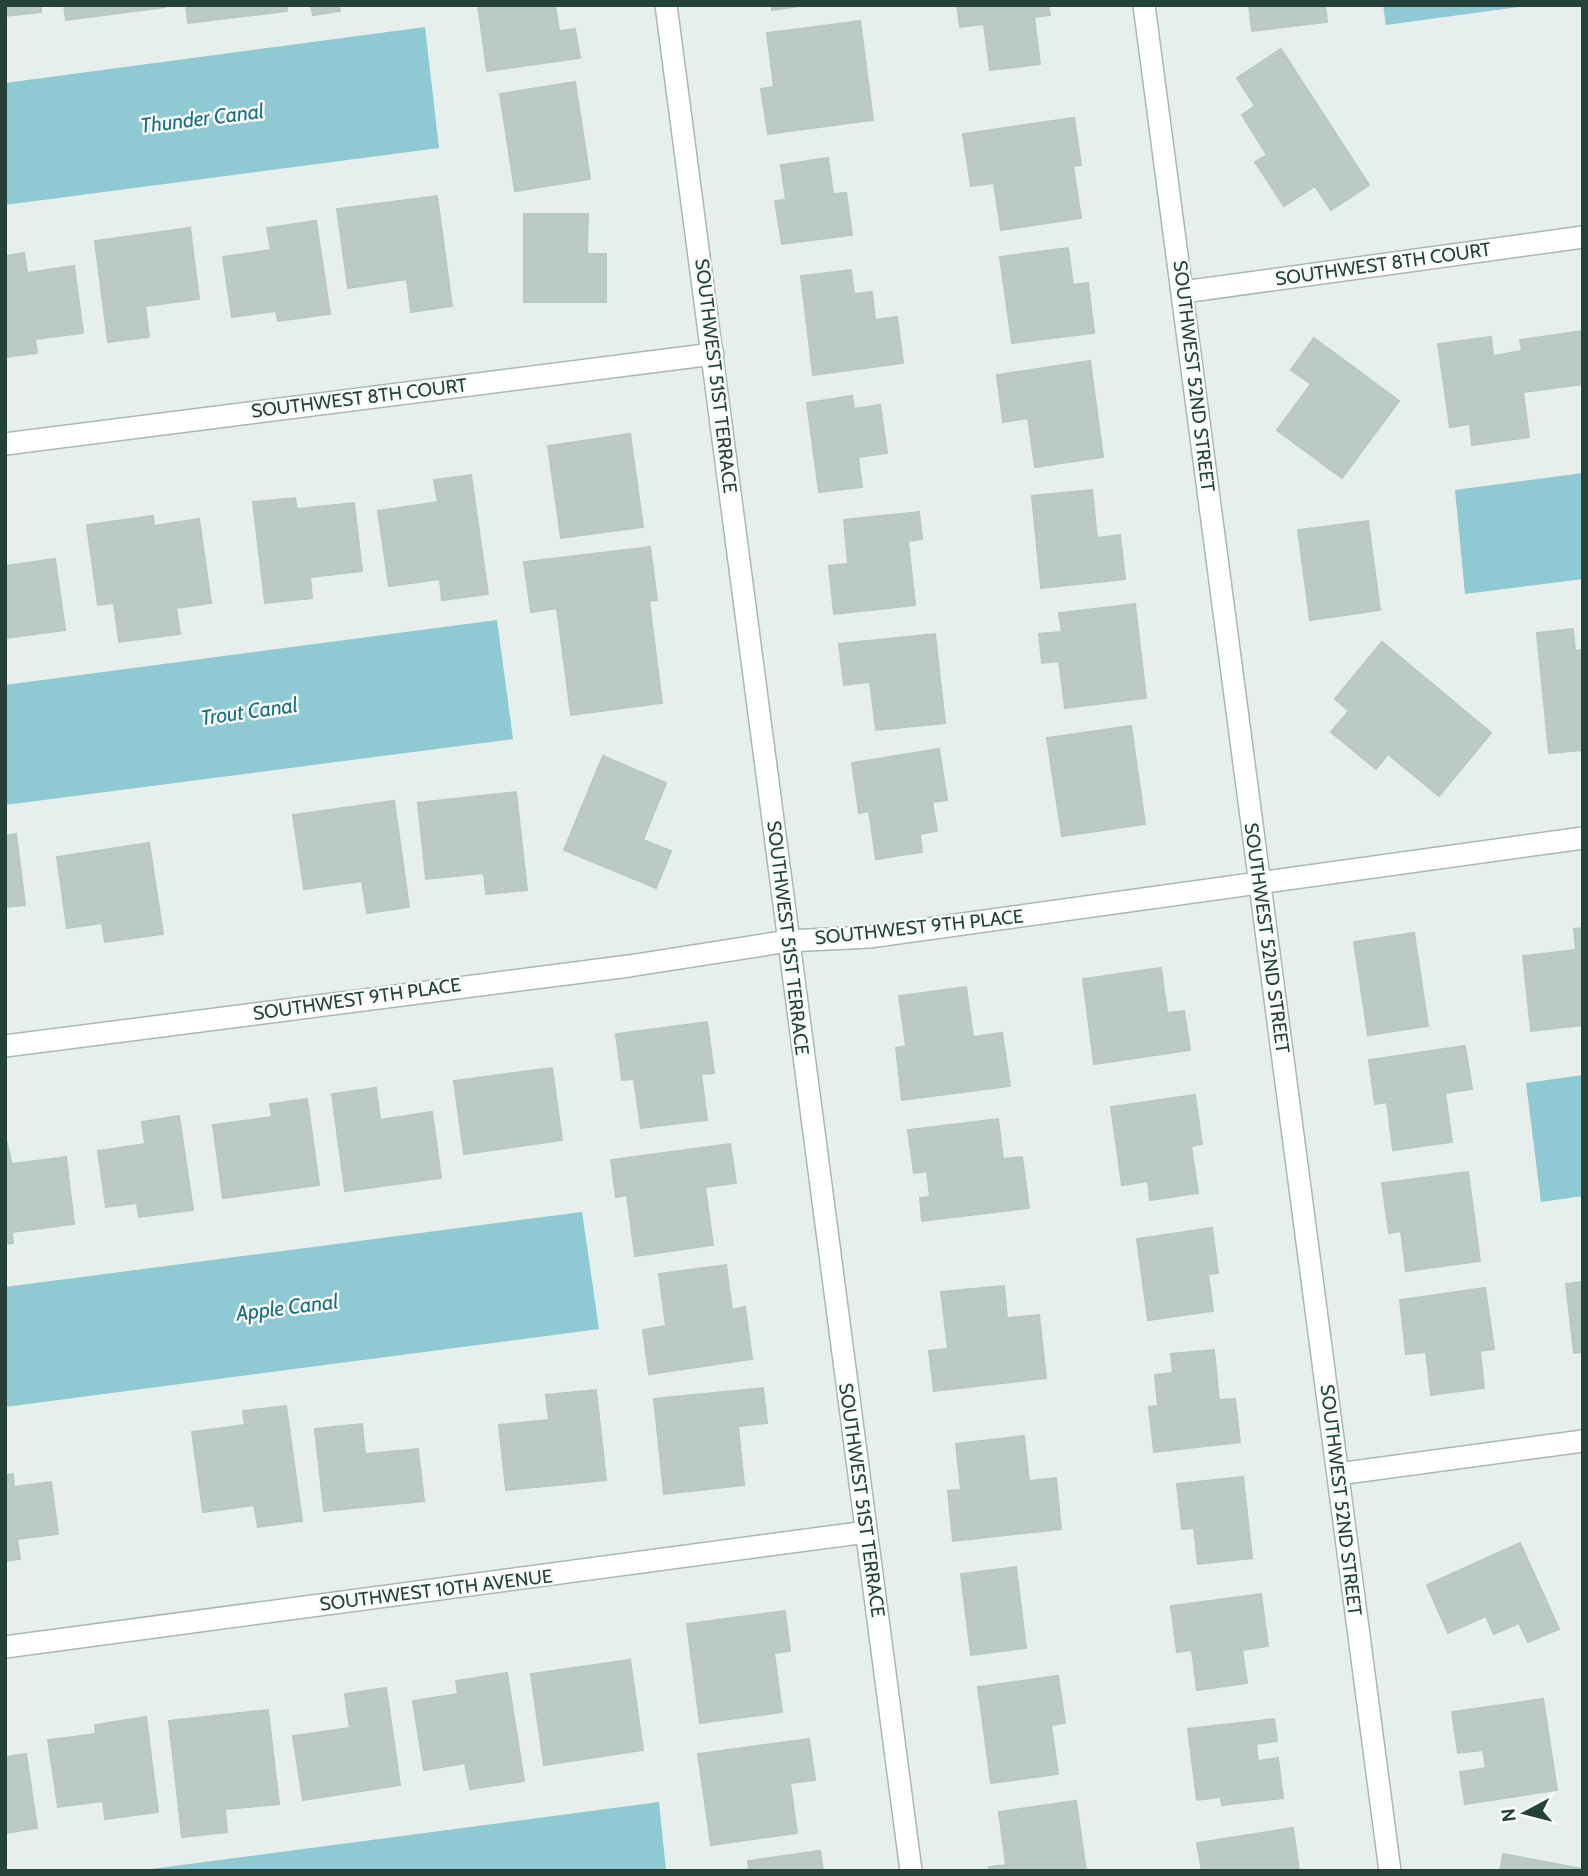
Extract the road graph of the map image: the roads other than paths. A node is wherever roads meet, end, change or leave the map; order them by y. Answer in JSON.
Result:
{"nodes":[{"id":1,"x":666,"y":5,"type":"edge"},
{"id":2,"x":1144,"y":5,"type":"edge"},
{"id":3,"x":1583,"y":237,"type":"edge"},
{"id":4,"x":1183,"y":292,"type":"junction"},
{"id":5,"x":713,"y":354,"type":"junction"},
{"id":6,"x":5,"y":444,"type":"edge"},
{"id":7,"x":1583,"y":838,"type":"edge"},
{"id":8,"x":1260,"y":884,"type":"junction"},
{"id":9,"x":788,"y":941,"type":"junction"},
{"id":10,"x":5,"y":1046,"type":"edge"},
{"id":11,"x":1583,"y":1441,"type":"edge"},
{"id":12,"x":1338,"y":1474,"type":"junction"},
{"id":13,"x":866,"y":1532,"type":"junction"},
{"id":14,"x":5,"y":1647,"type":"edge"},
{"id":15,"x":911,"y":1871,"type":"edge"},
{"id":16,"x":1390,"y":1871,"type":"edge"}],
"edges":[{"from":1,"to":5,"type":"street","name":"SOUTHWEST 51ST TERRACE"},
{"from":2,"to":4,"type":"street","name":"SOUTHWEST 52ND STREET"},
{"from":3,"to":4,"type":"street","name":"SOUTHWEST 8TH COURT"},
{"from":4,"to":8,"type":"street","name":"SOUTHWEST 52ND STREET"},
{"from":5,"to":6,"type":"street","name":"SOUTHWEST 8TH COURT"},
{"from":5,"to":9,"type":"street","name":"SOUTHWEST 51ST TERRACE"},
{"from":7,"to":8,"type":"street","name":"SOUTHWEST 9TH PLACE"},
{"from":8,"to":9,"type":"street","name":"SOUTHWEST 9TH PLACE"},
{"from":8,"to":12,"type":"street","name":"SOUTHWEST 52ND STREET"},
{"from":9,"to":10,"type":"street","name":"SOUTHWEST 9TH PLACE"},
{"from":9,"to":13,"type":"street","name":"SOUTHWEST 51ST TERRACE"},
{"from":11,"to":12,"type":"street"},
{"from":12,"to":16,"type":"street","name":"SOUTHWEST 52ND STREET"},
{"from":13,"to":14,"type":"street","name":"SOUTHWEST 10TH AVENUE"},
{"from":13,"to":15,"type":"street","name":"SOUTHWEST 51ST TERRACE"}]}
